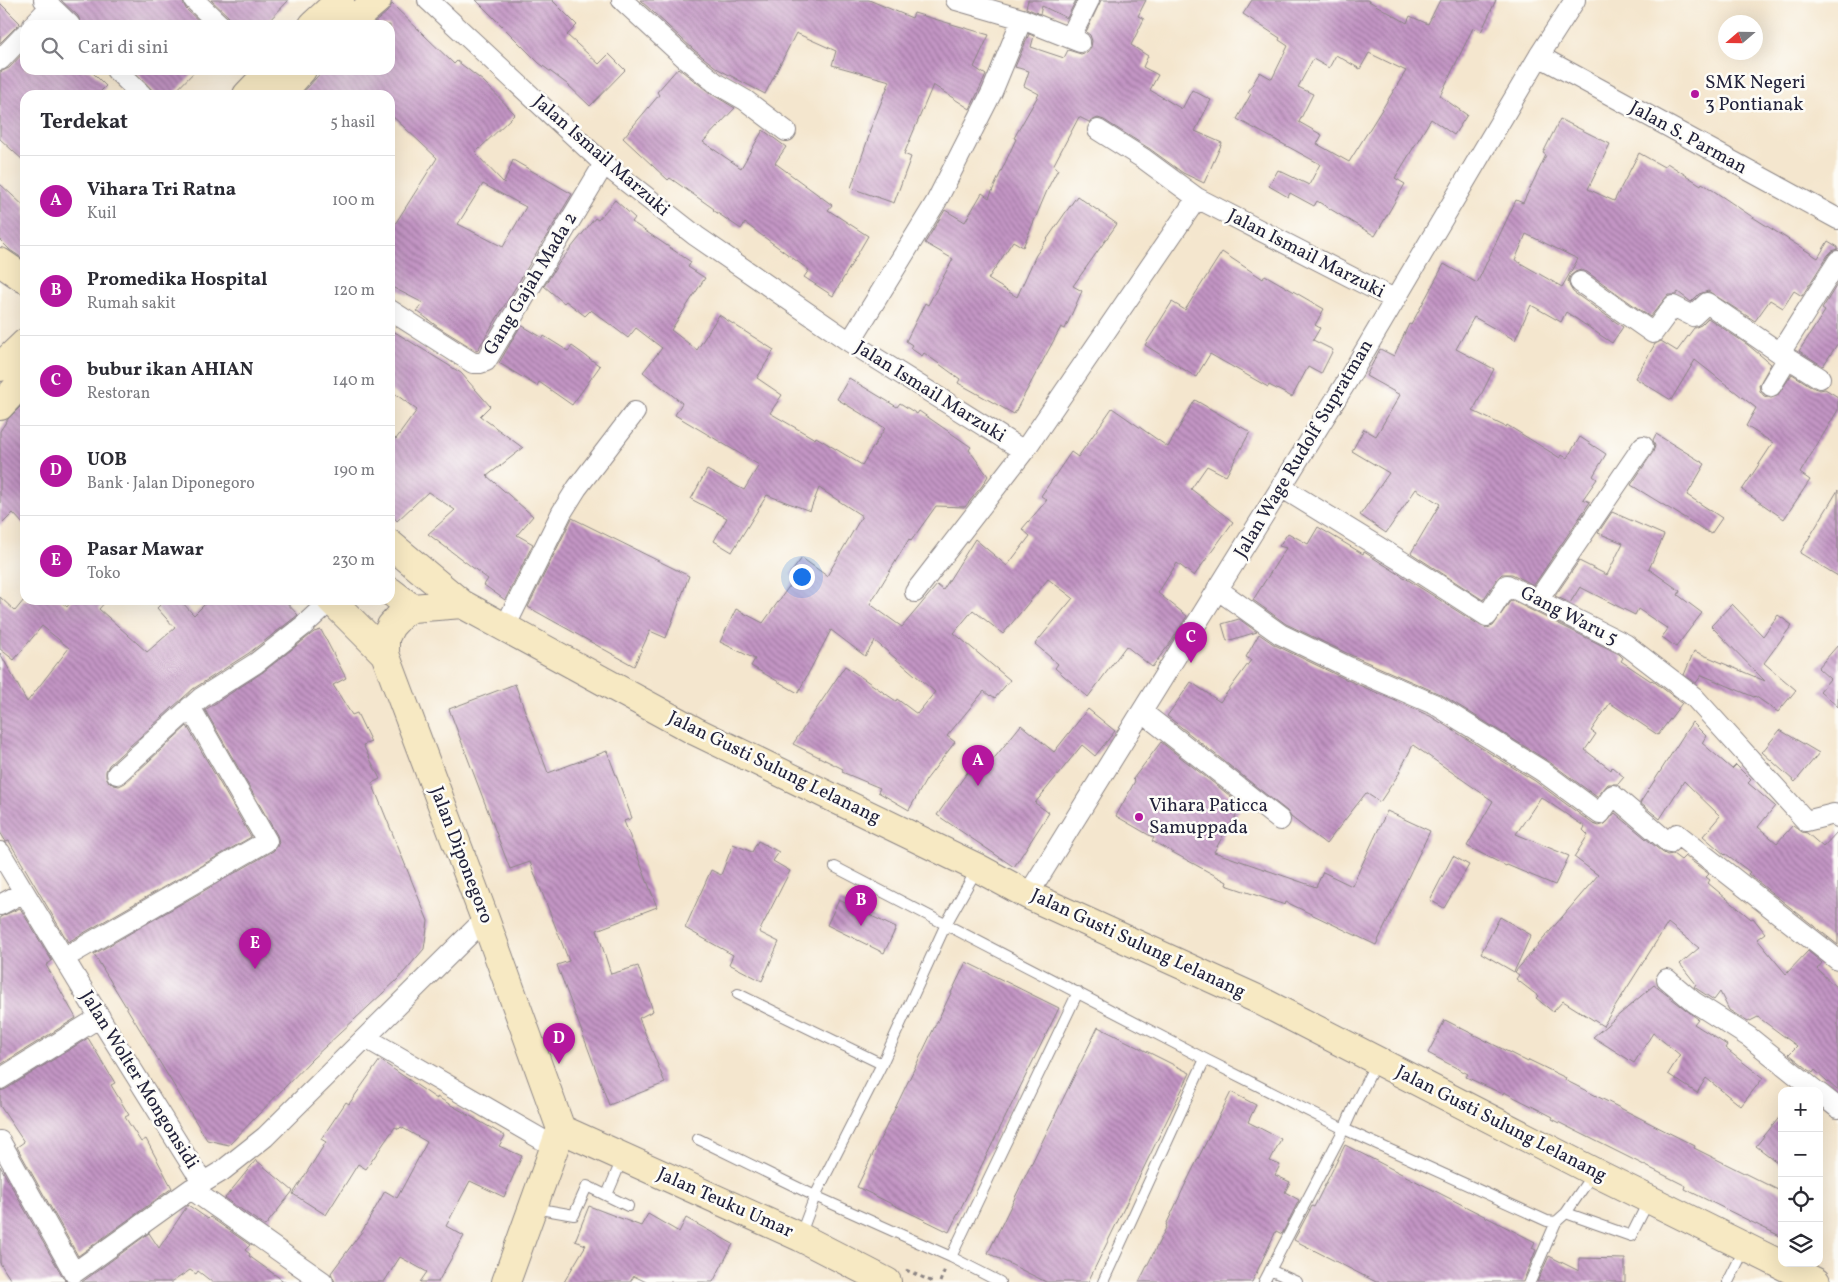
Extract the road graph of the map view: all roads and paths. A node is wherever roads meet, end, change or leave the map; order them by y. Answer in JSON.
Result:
{"nodes":[{"id":1,"x":194,"y":0,"type":"edge"},
{"id":2,"x":340,"y":0,"type":"edge"},
{"id":3,"x":377,"y":0,"type":"edge"},
{"id":4,"x":428,"y":0,"type":"edge"},
{"id":5,"x":622,"y":0,"type":"edge"},
{"id":6,"x":956,"y":0,"type":"edge"},
{"id":7,"x":1089,"y":0,"type":"edge"},
{"id":8,"x":1575,"y":0,"type":"edge"},
{"id":9,"x":48,"y":3,"type":"edge"},
{"id":10,"x":1022,"y":19,"type":"junction"},
{"id":11,"x":36,"y":20,"type":"edge"},
{"id":12,"x":65,"y":20,"type":"edge"},
{"id":13,"x":215,"y":20,"type":"edge"},
{"id":14,"x":318,"y":20,"type":"edge"},
{"id":15,"x":354,"y":20,"type":"edge"},
{"id":16,"x":20,"y":39,"type":"edge"},
{"id":17,"x":1539,"y":56,"type":"junction"},
{"id":18,"x":0,"y":60,"type":"edge"},
{"id":19,"x":121,"y":75,"type":"edge"},
{"id":20,"x":272,"y":77,"type":"edge"},
{"id":21,"x":137,"y":90,"type":"edge"},
{"id":22,"x":254,"y":90,"type":"edge"},
{"id":23,"x":1098,"y":130,"type":"dead end"},
{"id":24,"x":786,"y":131,"type":"dead end"},
{"id":25,"x":604,"y":164,"type":"junction"},
{"id":26,"x":1197,"y":198,"type":"junction"},
{"id":27,"x":1838,"y":219,"type":"edge"},
{"id":28,"x":1838,"y":261,"type":"edge"},
{"id":29,"x":0,"y":262,"type":"edge"},
{"id":30,"x":20,"y":276,"type":"edge"},
{"id":31,"x":1580,"y":282,"type":"dead end"},
{"id":32,"x":1394,"y":298,"type":"junction"},
{"id":33,"x":395,"y":313,"type":"edge"},
{"id":34,"x":850,"y":342,"type":"junction"},
{"id":35,"x":1784,"y":355,"type":"junction"},
{"id":36,"x":1820,"y":378,"type":"dead end"},
{"id":37,"x":20,"y":384,"type":"edge"},
{"id":38,"x":1771,"y":386,"type":"dead end"},
{"id":39,"x":0,"y":406,"type":"edge"},
{"id":40,"x":635,"y":412,"type":"dead end"},
{"id":41,"x":1643,"y":446,"type":"dead end"},
{"id":42,"x":1024,"y":451,"type":"junction"},
{"id":43,"x":1281,"y":487,"type":"junction"},
{"id":44,"x":395,"y":548,"type":"edge"},
{"id":45,"x":1217,"y":589,"type":"junction"},
{"id":46,"x":915,"y":592,"type":"dead end"},
{"id":47,"x":395,"y":596,"type":"edge"},
{"id":48,"x":1538,"y":600,"type":"junction"},
{"id":49,"x":462,"y":604,"type":"junction"},
{"id":50,"x":326,"y":605,"type":"edge"},
{"id":51,"x":336,"y":605,"type":"edge"},
{"id":52,"x":412,"y":608,"type":"junction"},
{"id":53,"x":505,"y":627,"type":"junction"},
{"id":54,"x":385,"y":654,"type":"junction"},
{"id":55,"x":190,"y":707,"type":"junction"},
{"id":56,"x":1142,"y":712,"type":"junction"},
{"id":57,"x":117,"y":774,"type":"dead end"},
{"id":58,"x":1838,"y":817,"type":"edge"},
{"id":59,"x":1280,"y":820,"type":"dead end"},
{"id":60,"x":0,"y":852,"type":"edge"},
{"id":61,"x":836,"y":868,"type":"dead end"},
{"id":62,"x":978,"y":868,"type":"junction"},
{"id":63,"x":24,"y":892,"type":"junction"},
{"id":64,"x":1028,"y":895,"type":"junction"},
{"id":65,"x":0,"y":905,"type":"edge"},
{"id":66,"x":485,"y":919,"type":"junction"},
{"id":67,"x":946,"y":924,"type":"junction"},
{"id":68,"x":64,"y":958,"type":"junction"},
{"id":69,"x":1838,"y":960,"type":"edge"},
{"id":70,"x":1666,"y":979,"type":"dead end"},
{"id":71,"x":1078,"y":992,"type":"junction"},
{"id":72,"x":738,"y":994,"type":"dead end"},
{"id":73,"x":100,"y":1017,"type":"junction"},
{"id":74,"x":366,"y":1038,"type":"junction"},
{"id":75,"x":1205,"y":1059,"type":"junction"},
{"id":76,"x":1377,"y":1061,"type":"junction"},
{"id":77,"x":882,"y":1064,"type":"junction"},
{"id":78,"x":0,"y":1079,"type":"edge"},
{"id":79,"x":1811,"y":1087,"type":"edge"},
{"id":80,"x":1823,"y":1096,"type":"edge"},
{"id":81,"x":1838,"y":1108,"type":"edge"},
{"id":82,"x":1344,"y":1129,"type":"junction"},
{"id":83,"x":558,"y":1138,"type":"junction"},
{"id":84,"x":698,"y":1139,"type":"dead end"},
{"id":85,"x":0,"y":1141,"type":"edge"},
{"id":86,"x":623,"y":1157,"type":"junction"},
{"id":87,"x":1594,"y":1172,"type":"junction"},
{"id":88,"x":198,"y":1186,"type":"junction"},
{"id":89,"x":607,"y":1195,"type":"junction"},
{"id":90,"x":815,"y":1196,"type":"junction"},
{"id":91,"x":1649,"y":1199,"type":"junction"},
{"id":92,"x":628,"y":1206,"type":"dead end"},
{"id":93,"x":533,"y":1207,"type":"junction"},
{"id":94,"x":1566,"y":1213,"type":"junction"},
{"id":95,"x":1556,"y":1222,"type":"junction"},
{"id":96,"x":800,"y":1237,"type":"junction"},
{"id":97,"x":1745,"y":1247,"type":"junction"},
{"id":98,"x":951,"y":1257,"type":"junction"},
{"id":99,"x":1270,"y":1270,"type":"junction"},
{"id":100,"x":893,"y":1274,"type":"edge"},
{"id":101,"x":316,"y":1277,"type":"edge"},
{"id":102,"x":79,"y":1279,"type":"edge"},
{"id":103,"x":506,"y":1282,"type":"edge"},
{"id":104,"x":933,"y":1282,"type":"edge"},
{"id":105,"x":1000,"y":1282,"type":"edge"},
{"id":106,"x":1103,"y":1282,"type":"edge"},
{"id":107,"x":1264,"y":1282,"type":"edge"},
{"id":108,"x":1297,"y":1282,"type":"edge"},
{"id":109,"x":1530,"y":1282,"type":"edge"},
{"id":110,"x":1728,"y":1282,"type":"edge"},
{"id":111,"x":1816,"y":1282,"type":"edge"}],
"edges":[{"from":1,"to":13,"type":"street"},
{"from":2,"to":14,"type":"street"},
{"from":3,"to":15,"type":"street"},
{"from":4,"to":25,"type":"street","name":"Jalan Ismail Marzuki"},
{"from":5,"to":24,"type":"street"},
{"from":6,"to":10,"type":"street"},
{"from":7,"to":10,"type":"street"},
{"from":8,"to":17,"type":"street","name":"Jalan Wage Rudolf Supratman"},
{"from":9,"to":11,"type":"street"},
{"from":9,"to":12,"type":"street"},
{"from":10,"to":34,"type":"street"},
{"from":16,"to":18,"type":"street"},
{"from":17,"to":27,"type":"street","name":"Jalan S. Parman"},
{"from":17,"to":32,"type":"street","name":"Jalan Wage Rudolf Supratman"},
{"from":19,"to":21,"type":"street"},
{"from":20,"to":22,"type":"street"},
{"from":23,"to":26,"type":"street"},
{"from":25,"to":33,"type":"street","name":"Gang Gajah Mada 2"},
{"from":25,"to":34,"type":"street","name":"Jalan Ismail Marzuki"},
{"from":26,"to":32,"type":"street","name":"Jalan Ismail Marzuki"},
{"from":26,"to":42,"type":"street","name":"Jalan Ismail Marzuki"},
{"from":28,"to":35,"type":"street"},
{"from":29,"to":30,"type":"street"},
{"from":31,"to":35,"type":"street"},
{"from":32,"to":43,"type":"street","name":"Jalan Wage Rudolf Supratman"},
{"from":34,"to":42,"type":"street","name":"Jalan Ismail Marzuki"},
{"from":35,"to":36,"type":"street"},
{"from":35,"to":38,"type":"street"},
{"from":37,"to":39,"type":"street"},
{"from":40,"to":53,"type":"street"},
{"from":41,"to":48,"type":"street"},
{"from":42,"to":46,"type":"street"},
{"from":43,"to":45,"type":"street","name":"Jalan Wage Rudolf Supratman"},
{"from":43,"to":48,"type":"street","name":"Gang Waru 5"},
{"from":44,"to":49,"type":"street","name":"Jalan Gusti Sulung Lelanang"},
{"from":45,"to":56,"type":"street","name":"Jalan Wage Rudolf Supratman"},
{"from":45,"to":69,"type":"street"},
{"from":47,"to":52,"type":"street"},
{"from":48,"to":58,"type":"street","name":"Gang Waru 5"},
{"from":49,"to":52,"type":"street"},
{"from":49,"to":53,"type":"street","name":"Jalan Gusti Sulung Lelanang"},
{"from":50,"to":55,"type":"street"},
{"from":51,"to":54,"type":"street","name":"Jalan Diponegoro"},
{"from":52,"to":54,"type":"street"},
{"from":53,"to":62,"type":"street","name":"Jalan Gusti Sulung Lelanang"},
{"from":54,"to":66,"type":"street","name":"Jalan Diponegoro"},
{"from":55,"to":57,"type":"street"},
{"from":55,"to":68,"type":"street"},
{"from":56,"to":59,"type":"street"},
{"from":56,"to":64,"type":"street","name":"Jalan Wage Rudolf Supratman"},
{"from":60,"to":63,"type":"street","name":"Jalan Wolter Mongonsidi"},
{"from":61,"to":67,"type":"lane"},
{"from":62,"to":64,"type":"street","name":"Jalan Gusti Sulung Lelanang"},
{"from":62,"to":67,"type":"lane"},
{"from":63,"to":65,"type":"street"},
{"from":63,"to":68,"type":"street","name":"Jalan Wolter Mongonsidi"},
{"from":64,"to":76,"type":"street","name":"Jalan Gusti Sulung Lelanang"},
{"from":66,"to":74,"type":"street","name":"Jalan Wolter Mongonsidi"},
{"from":66,"to":83,"type":"street","name":"Jalan Diponegoro"},
{"from":67,"to":71,"type":"lane"},
{"from":67,"to":77,"type":"lane"},
{"from":68,"to":73,"type":"street","name":"Jalan Wolter Mongonsidi"},
{"from":70,"to":79,"type":"street"},
{"from":71,"to":75,"type":"lane"},
{"from":71,"to":98,"type":"lane"},
{"from":72,"to":77,"type":"lane"},
{"from":73,"to":78,"type":"street"},
{"from":73,"to":88,"type":"street","name":"Jalan Wolter Mongonsidi"},
{"from":74,"to":83,"type":"street"},
{"from":74,"to":88,"type":"street","name":"Jalan Wolter Mongonsidi"},
{"from":75,"to":82,"type":"lane"},
{"from":75,"to":106,"type":"lane"},
{"from":76,"to":82,"type":"lane"},
{"from":76,"to":87,"type":"street","name":"Jalan Gusti Sulung Lelanang"},
{"from":77,"to":90,"type":"lane"},
{"from":80,"to":81,"type":"street"},
{"from":82,"to":95,"type":"lane"},
{"from":82,"to":99,"type":"lane"},
{"from":83,"to":86,"type":"street","name":"Jalan Teuku Umar"},
{"from":83,"to":93,"type":"street"},
{"from":84,"to":90,"type":"lane"},
{"from":85,"to":102,"type":"street"},
{"from":86,"to":89,"type":"lane"},
{"from":86,"to":96,"type":"street","name":"Jalan Teuku Umar"},
{"from":87,"to":91,"type":"street","name":"Jalan Gusti Sulung Lelanang"},
{"from":87,"to":94,"type":"lane"},
{"from":88,"to":101,"type":"street"},
{"from":88,"to":102,"type":"street"},
{"from":89,"to":92,"type":"lane"},
{"from":89,"to":93,"type":"lane"},
{"from":90,"to":96,"type":"lane"},
{"from":90,"to":98,"type":"lane"},
{"from":91,"to":94,"type":"lane"},
{"from":91,"to":97,"type":"street","name":"Jalan Gusti Sulung Lelanang"},
{"from":93,"to":103,"type":"street"},
{"from":94,"to":95,"type":"lane"},
{"from":95,"to":109,"type":"lane"},
{"from":96,"to":100,"type":"street","name":"Jalan Teuku Umar"},
{"from":97,"to":110,"type":"lane"},
{"from":97,"to":111,"type":"street","name":"Jalan Gusti Sulung Lelanang"},
{"from":98,"to":105,"type":"lane"},
{"from":99,"to":107,"type":"lane"},
{"from":99,"to":108,"type":"lane"},
{"from":100,"to":104,"type":"path"}]}
